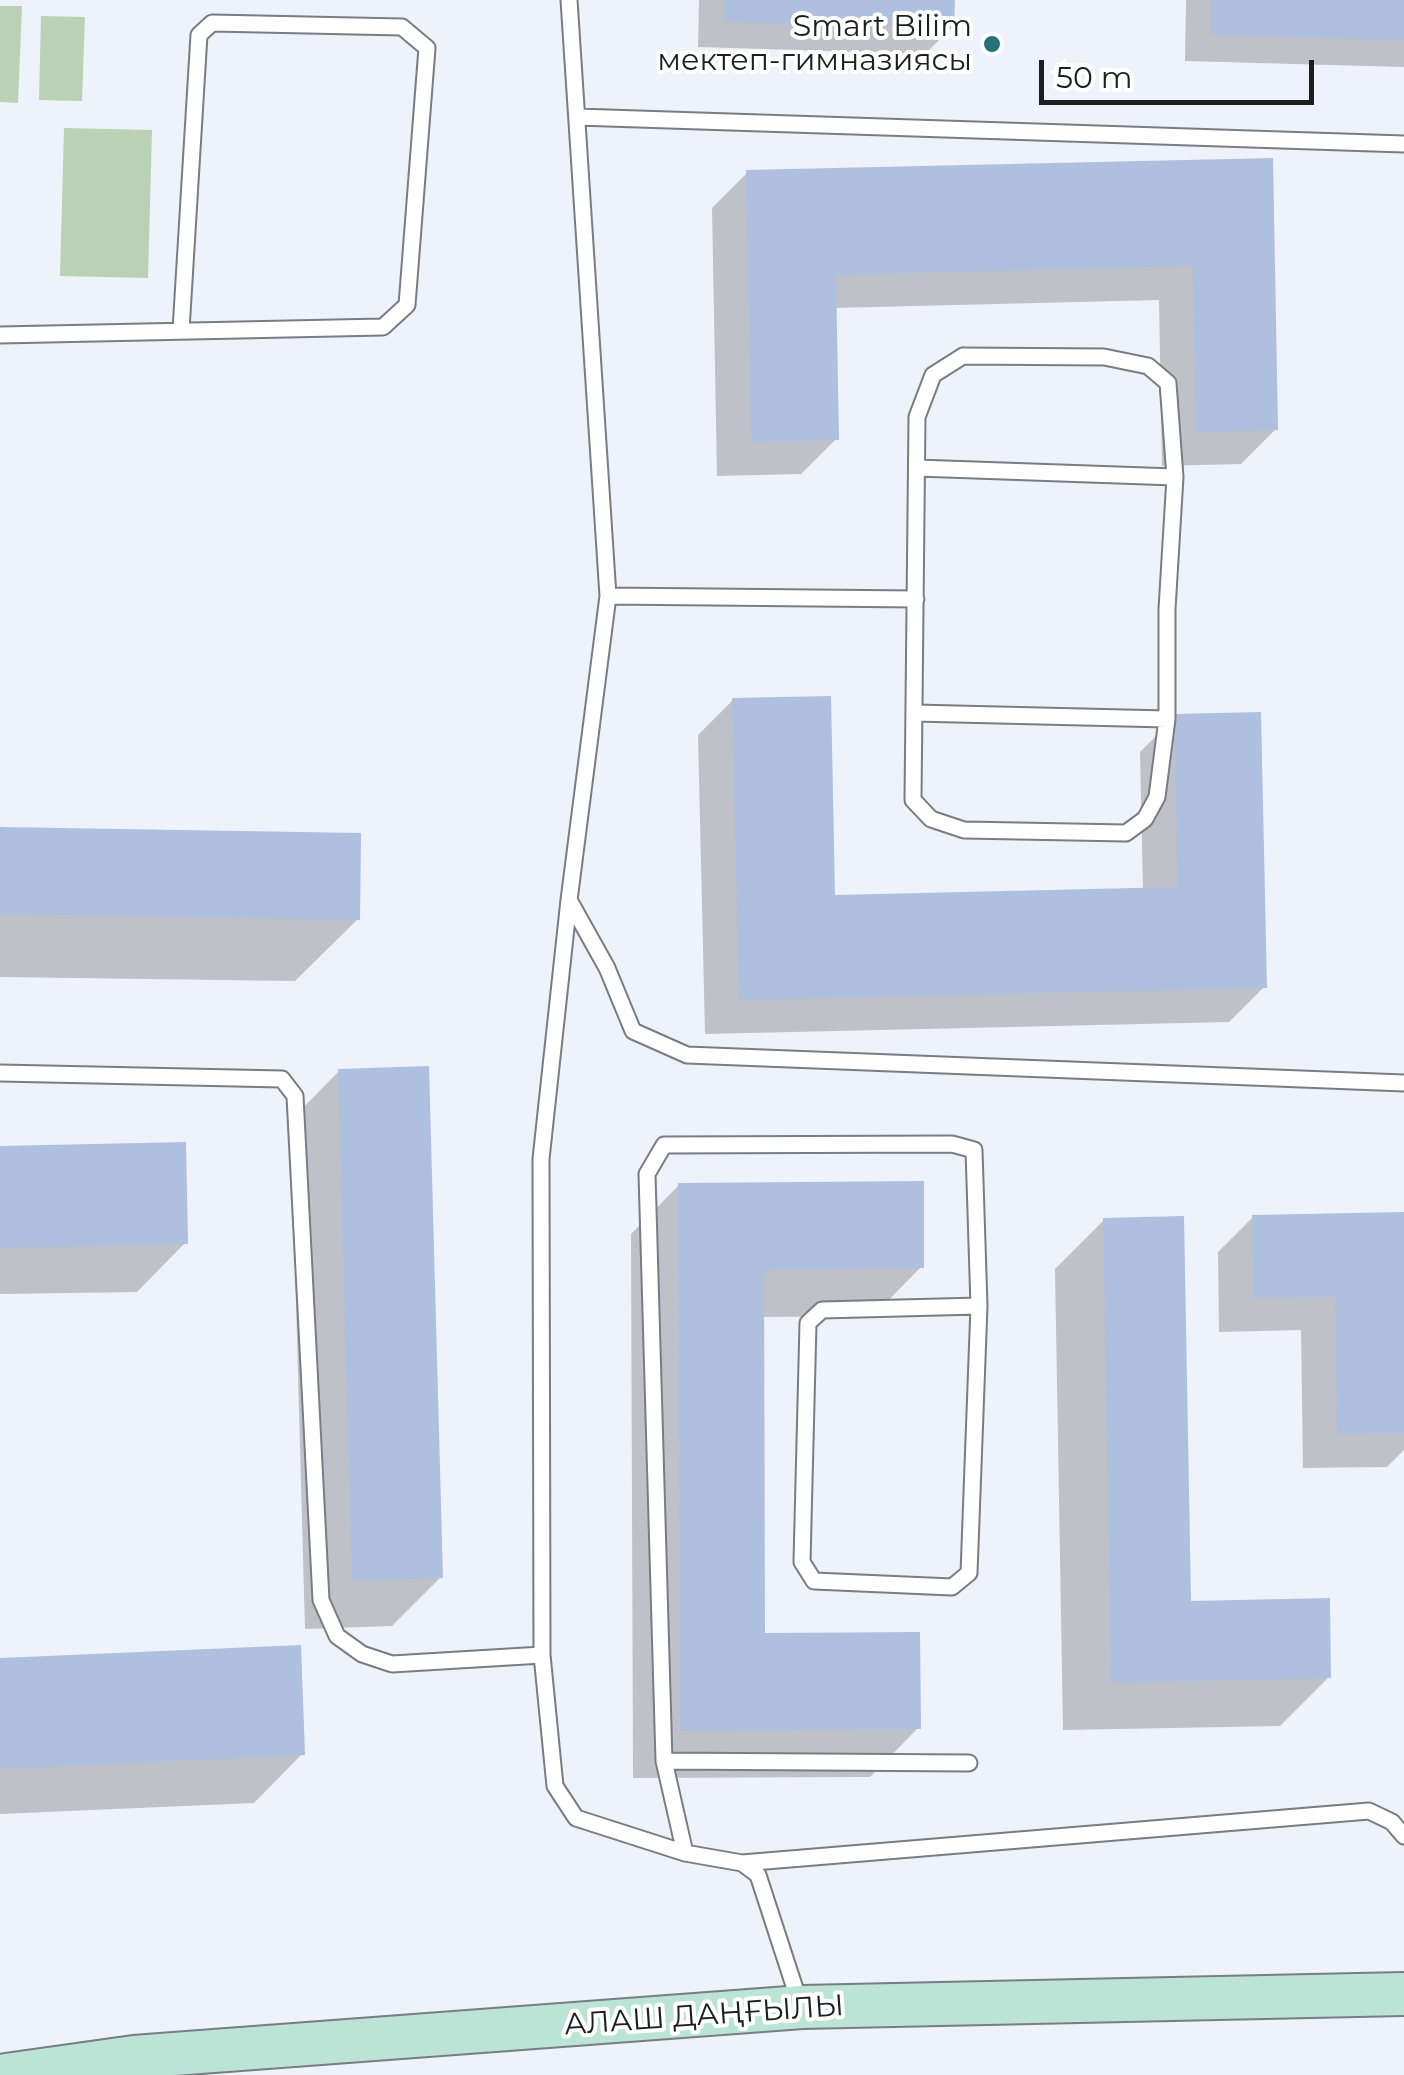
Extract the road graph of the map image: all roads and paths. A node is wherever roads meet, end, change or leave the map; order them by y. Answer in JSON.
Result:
{"nodes":[{"id":1,"x":569,"y":0,"type":"edge"},
{"id":2,"x":577,"y":117,"type":"junction"},
{"id":3,"x":1404,"y":144,"type":"edge"},
{"id":4,"x":180,"y":330,"type":"junction"},
{"id":5,"x":0,"y":335,"type":"edge"},
{"id":6,"x":916,"y":468,"type":"junction"},
{"id":7,"x":1175,"y":477,"type":"junction"},
{"id":8,"x":608,"y":596,"type":"junction"},
{"id":9,"x":916,"y":599,"type":"junction"},
{"id":10,"x":914,"y":713,"type":"junction"},
{"id":11,"x":1167,"y":719,"type":"junction"},
{"id":12,"x":568,"y":900,"type":"junction"},
{"id":13,"x":0,"y":1073,"type":"edge"},
{"id":14,"x":1404,"y":1083,"type":"edge"},
{"id":15,"x":979,"y":1306,"type":"junction"},
{"id":16,"x":542,"y":1654,"type":"junction"},
{"id":17,"x":664,"y":1761,"type":"junction"},
{"id":18,"x":970,"y":1763,"type":"dead end"},
{"id":19,"x":1404,"y":1836,"type":"edge"},
{"id":20,"x":685,"y":1853,"type":"junction"},
{"id":21,"x":742,"y":1863,"type":"junction"},
{"id":22,"x":1404,"y":1994,"type":"edge"},
{"id":23,"x":802,"y":2007,"type":"junction"},
{"id":24,"x":6,"y":2075,"type":"edge"}],
"edges":[{"from":1,"to":2,"type":"lane"},
{"from":2,"to":3,"type":"lane"},
{"from":2,"to":8,"type":"lane"},
{"from":4,"to":4,"type":"lane"},
{"from":4,"to":5,"type":"lane"},
{"from":6,"to":7,"type":"lane"},
{"from":6,"to":7,"type":"lane"},
{"from":6,"to":9,"type":"lane"},
{"from":7,"to":11,"type":"lane"},
{"from":8,"to":9,"type":"lane"},
{"from":8,"to":12,"type":"lane"},
{"from":9,"to":10,"type":"lane"},
{"from":10,"to":11,"type":"lane"},
{"from":10,"to":11,"type":"lane"},
{"from":12,"to":14,"type":"lane"},
{"from":12,"to":16,"type":"lane"},
{"from":13,"to":16,"type":"lane"},
{"from":15,"to":15,"type":"lane"},
{"from":15,"to":17,"type":"lane"},
{"from":16,"to":20,"type":"lane"},
{"from":17,"to":18,"type":"lane"},
{"from":17,"to":20,"type":"lane"},
{"from":19,"to":21,"type":"lane"},
{"from":20,"to":21,"type":"lane"},
{"from":21,"to":23,"type":"lane"},
{"from":22,"to":23,"type":"main road","name":"АЛАШ ДАҢҒЫЛЫ"},
{"from":23,"to":24,"type":"main road","name":"АЛАШ ДАҢҒЫЛЫ"}]}
